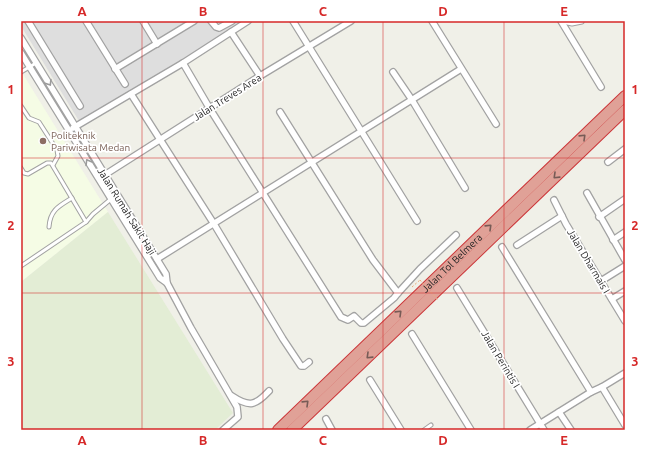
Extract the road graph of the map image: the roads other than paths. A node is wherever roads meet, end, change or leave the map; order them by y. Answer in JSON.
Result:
{"nodes":[{"id":1,"x":28,"y":21,"type":"edge"},
{"id":2,"x":86,"y":21,"type":"edge"},
{"id":3,"x":142,"y":21,"type":"edge"},
{"id":4,"x":194,"y":21,"type":"edge"},
{"id":5,"x":211,"y":21,"type":"edge"},
{"id":6,"x":232,"y":21,"type":"edge"},
{"id":7,"x":248,"y":21,"type":"edge"},
{"id":8,"x":293,"y":21,"type":"edge"},
{"id":9,"x":350,"y":21,"type":"edge"},
{"id":10,"x":432,"y":21,"type":"edge"},
{"id":11,"x":561,"y":22,"type":"edge"},
{"id":12,"x":582,"y":22,"type":"dead end"},
{"id":13,"x":231,"y":32,"type":"junction"},
{"id":14,"x":21,"y":38,"type":"edge"},
{"id":15,"x":156,"y":44,"type":"junction"},
{"id":16,"x":309,"y":47,"type":"junction"},
{"id":17,"x":29,"y":50,"type":"junction"},
{"id":18,"x":21,"y":54,"type":"edge"},
{"id":19,"x":36,"y":63,"type":"junction"},
{"id":20,"x":183,"y":63,"type":"junction"},
{"id":21,"x":29,"y":67,"type":"junction"},
{"id":22,"x":115,"y":69,"type":"junction"},
{"id":23,"x":461,"y":69,"type":"junction"},
{"id":24,"x":21,"y":72,"type":"edge"},
{"id":25,"x":393,"y":72,"type":"dead end"},
{"id":26,"x":260,"y":76,"type":"junction"},
{"id":27,"x":124,"y":84,"type":"dead end"},
{"id":28,"x":600,"y":87,"type":"dead end"},
{"id":29,"x":131,"y":94,"type":"junction"},
{"id":30,"x":625,"y":96,"type":"edge"},
{"id":31,"x":412,"y":100,"type":"junction"},
{"id":32,"x":21,"y":106,"type":"edge"},
{"id":33,"x":80,"y":106,"type":"dead end"},
{"id":34,"x":210,"y":109,"type":"junction"},
{"id":35,"x":625,"y":110,"type":"edge"},
{"id":36,"x":280,"y":112,"type":"dead end"},
{"id":37,"x":496,"y":124,"type":"dead end"},
{"id":38,"x":76,"y":127,"type":"junction"},
{"id":39,"x":69,"y":131,"type":"junction"},
{"id":40,"x":362,"y":131,"type":"junction"},
{"id":41,"x":161,"y":139,"type":"junction"},
{"id":42,"x":625,"y":149,"type":"edge"},
{"id":43,"x":311,"y":162,"type":"junction"},
{"id":44,"x":608,"y":162,"type":"dead end"},
{"id":45,"x":53,"y":165,"type":"junction"},
{"id":46,"x":21,"y":168,"type":"edge"},
{"id":47,"x":105,"y":175,"type":"junction"},
{"id":48,"x":98,"y":179,"type":"junction"},
{"id":49,"x":465,"y":188,"type":"dead end"},
{"id":50,"x":263,"y":192,"type":"junction"},
{"id":51,"x":587,"y":193,"type":"dead end"},
{"id":52,"x":118,"y":195,"type":"junction"},
{"id":53,"x":72,"y":198,"type":"junction"},
{"id":54,"x":111,"y":199,"type":"junction"},
{"id":55,"x":554,"y":200,"type":"dead end"},
{"id":56,"x":625,"y":200,"type":"edge"},
{"id":57,"x":562,"y":216,"type":"junction"},
{"id":58,"x":599,"y":216,"type":"junction"},
{"id":59,"x":417,"y":221,"type":"dead end"},
{"id":60,"x":86,"y":222,"type":"junction"},
{"id":61,"x":214,"y":224,"type":"junction"},
{"id":62,"x":49,"y":227,"type":"dead end"},
{"id":63,"x":625,"y":232,"type":"edge"},
{"id":64,"x":456,"y":235,"type":"dead end"},
{"id":65,"x":613,"y":240,"type":"junction"},
{"id":66,"x":517,"y":245,"type":"dead end"},
{"id":67,"x":502,"y":247,"type":"dead end"},
{"id":68,"x":157,"y":259,"type":"junction"},
{"id":69,"x":625,"y":260,"type":"edge"},
{"id":70,"x":21,"y":266,"type":"edge"},
{"id":71,"x":625,"y":266,"type":"edge"},
{"id":72,"x":601,"y":281,"type":"junction"},
{"id":73,"x":167,"y":283,"type":"junction"},
{"id":74,"x":457,"y":288,"type":"dead end"},
{"id":75,"x":625,"y":291,"type":"edge"},
{"id":76,"x":398,"y":293,"type":"junction"},
{"id":77,"x":612,"y":299,"type":"junction"},
{"id":78,"x":625,"y":321,"type":"edge"},
{"id":79,"x":412,"y":334,"type":"dead end"},
{"id":80,"x":309,"y":362,"type":"dead end"},
{"id":81,"x":625,"y":373,"type":"edge"},
{"id":82,"x":370,"y":380,"type":"dead end"},
{"id":83,"x":602,"y":387,"type":"junction"},
{"id":84,"x":270,"y":392,"type":"dead end"},
{"id":85,"x":591,"y":392,"type":"junction"},
{"id":86,"x":230,"y":395,"type":"junction"},
{"id":87,"x":559,"y":412,"type":"junction"},
{"id":88,"x":326,"y":420,"type":"dead end"},
{"id":89,"x":540,"y":424,"type":"junction"},
{"id":90,"x":625,"y":425,"type":"edge"},
{"id":91,"x":431,"y":426,"type":"dead end"},
{"id":92,"x":222,"y":430,"type":"edge"},
{"id":93,"x":278,"y":430,"type":"edge"},
{"id":94,"x":292,"y":430,"type":"edge"},
{"id":95,"x":332,"y":430,"type":"edge"},
{"id":96,"x":401,"y":430,"type":"edge"},
{"id":97,"x":424,"y":430,"type":"edge"},
{"id":98,"x":471,"y":430,"type":"edge"},
{"id":99,"x":530,"y":430,"type":"edge"},
{"id":100,"x":544,"y":430,"type":"edge"},
{"id":101,"x":570,"y":430,"type":"edge"}],
"edges":[{"from":1,"to":33,"type":"street"},
{"from":2,"to":22,"type":"street"},
{"from":3,"to":15,"type":"street"},
{"from":4,"to":15,"type":"street"},
{"from":5,"to":6,"type":"street"},
{"from":7,"to":13,"type":"street"},
{"from":8,"to":16,"type":"street"},
{"from":9,"to":16,"type":"street","name":"Jalan Treves Area"},
{"from":10,"to":23,"type":"street"},
{"from":11,"to":12,"type":"lane"},
{"from":11,"to":28,"type":"street"},
{"from":13,"to":20,"type":"street"},
{"from":13,"to":26,"type":"street"},
{"from":14,"to":17,"type":"street","name":"Jalan Rumah Sakit Haji"},
{"from":15,"to":22,"type":"street"},
{"from":16,"to":26,"type":"street","name":"Jalan Treves Area"},
{"from":16,"to":40,"type":"street"},
{"from":17,"to":18,"type":"lane"},
{"from":17,"to":19,"type":"street","name":"Jalan Rumah Sakit Haji"},
{"from":18,"to":21,"type":"street","name":"Jalan Rumah Sakit Haji"},
{"from":19,"to":21,"type":"lane"},
{"from":19,"to":38,"type":"street","name":"Jalan Rumah Sakit Haji","one_way":true},
{"from":20,"to":29,"type":"street"},
{"from":20,"to":34,"type":"street"},
{"from":21,"to":24,"type":"lane"},
{"from":21,"to":39,"type":"street","name":"Jalan Rumah Sakit Haji"},
{"from":22,"to":27,"type":"street"},
{"from":23,"to":31,"type":"street"},
{"from":23,"to":37,"type":"street"},
{"from":25,"to":31,"type":"street"},
{"from":26,"to":34,"type":"street","name":"Jalan Treves Area"},
{"from":29,"to":38,"type":"street"},
{"from":29,"to":41,"type":"street"},
{"from":93,"to":30,"type":"highway","name":"Jalan Tol Belmera","one_way":true},
{"from":31,"to":40,"type":"street"},
{"from":31,"to":49,"type":"street"},
{"from":32,"to":45,"type":"lane"},
{"from":34,"to":41,"type":"street","name":"Jalan Treves Area"},
{"from":34,"to":50,"type":"street"},
{"from":35,"to":94,"type":"highway","name":"Jalan Tol Belmera","one_way":true},
{"from":36,"to":43,"type":"street"},
{"from":38,"to":39,"type":"street"},
{"from":38,"to":47,"type":"street","name":"Jalan Rumah Sakit Haji"},
{"from":48,"to":39,"type":"street","name":"Jalan Rumah Sakit Haji","one_way":true},
{"from":40,"to":43,"type":"street"},
{"from":40,"to":59,"type":"street"},
{"from":41,"to":47,"type":"street","name":"Jalan Treves Area"},
{"from":41,"to":61,"type":"street"},
{"from":42,"to":44,"type":"street"},
{"from":43,"to":50,"type":"street"},
{"from":43,"to":76,"type":"street"},
{"from":45,"to":46,"type":"lane"},
{"from":45,"to":53,"type":"lane"},
{"from":47,"to":48,"type":"street","name":"Jalan Treves Area"},
{"from":47,"to":52,"type":"street","name":"Jalan Rumah Sakit Haji"},
{"from":48,"to":54,"type":"street","name":"Jalan Rumah Sakit Haji"},
{"from":50,"to":61,"type":"street"},
{"from":50,"to":76,"type":"street"},
{"from":51,"to":58,"type":"street"},
{"from":52,"to":54,"type":"street"},
{"from":52,"to":68,"type":"street","name":"Jalan Rumah Sakit Haji"},
{"from":53,"to":60,"type":"lane"},
{"from":53,"to":62,"type":"lane"},
{"from":54,"to":60,"type":"lane"},
{"from":54,"to":73,"type":"street","name":"Jalan Rumah Sakit Haji"},
{"from":55,"to":57,"type":"street","name":"Jalan Dharmais I"},
{"from":56,"to":58,"type":"street"},
{"from":57,"to":66,"type":"street"},
{"from":57,"to":72,"type":"street","name":"Jalan Dharmais I"},
{"from":58,"to":65,"type":"street"},
{"from":60,"to":70,"type":"lane"},
{"from":61,"to":68,"type":"street"},
{"from":61,"to":80,"type":"street"},
{"from":63,"to":65,"type":"street"},
{"from":64,"to":76,"type":"street"},
{"from":65,"to":69,"type":"street"},
{"from":67,"to":85,"type":"street"},
{"from":68,"to":73,"type":"street","name":"Jalan Rumah Sakit Haji"},
{"from":71,"to":72,"type":"street"},
{"from":72,"to":77,"type":"street","name":"Jalan Dharmais I"},
{"from":73,"to":86,"type":"street","name":"Jalan Rumah Sakit Haji"},
{"from":74,"to":89,"type":"street","name":"Jalan Perintis I"},
{"from":75,"to":77,"type":"street"},
{"from":77,"to":78,"type":"street","name":"Jalan Dharmais I"},
{"from":79,"to":98,"type":"street"},
{"from":81,"to":83,"type":"street"},
{"from":82,"to":96,"type":"street"},
{"from":83,"to":85,"type":"street"},
{"from":83,"to":90,"type":"street"},
{"from":84,"to":86,"type":"street"},
{"from":85,"to":87,"type":"street"},
{"from":86,"to":92,"type":"street","name":"Jalan Rumah Sakit Haji"},
{"from":87,"to":89,"type":"street"},
{"from":87,"to":101,"type":"street"},
{"from":88,"to":95,"type":"street"},
{"from":89,"to":99,"type":"street"},
{"from":89,"to":100,"type":"street","name":"Jalan Perintis I"},
{"from":91,"to":97,"type":"lane"}]}
